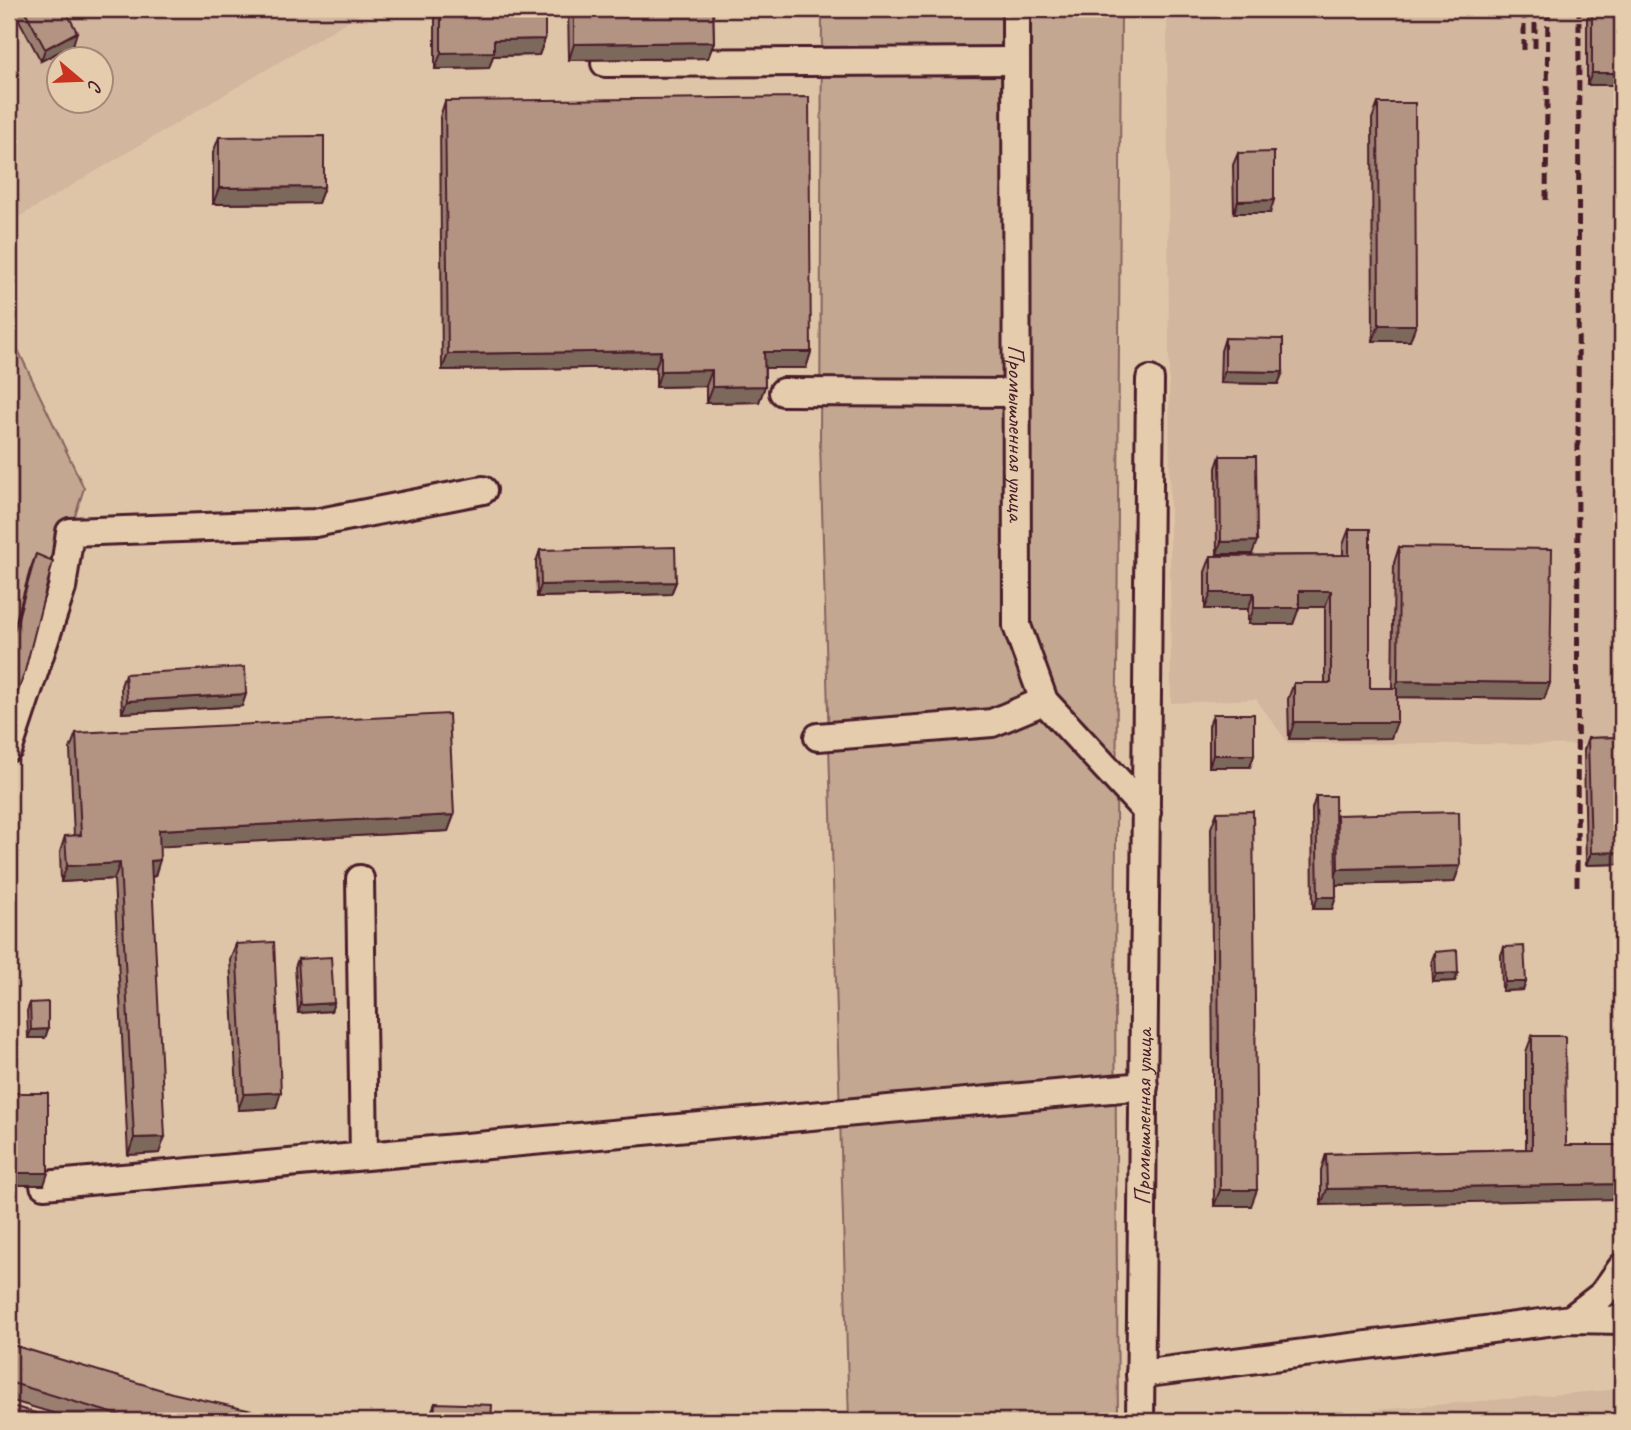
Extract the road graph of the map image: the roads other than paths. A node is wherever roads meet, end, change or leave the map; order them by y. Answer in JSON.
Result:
{"nodes":[{"id":1,"x":1016,"y":9,"type":"edge"},
{"id":2,"x":1016,"y":61,"type":"junction"},
{"id":3,"x":605,"y":63,"type":"edge"},
{"id":4,"x":1150,"y":380,"type":"dead end"},
{"id":5,"x":783,"y":391,"type":"dead end"},
{"id":6,"x":1017,"y":393,"type":"junction"},
{"id":7,"x":483,"y":490,"type":"dead end"},
{"id":8,"x":1044,"y":701,"type":"junction"},
{"id":9,"x":818,"y":737,"type":"dead end"},
{"id":10,"x":9,"y":748,"type":"edge"},
{"id":11,"x":1147,"y":812,"type":"junction"},
{"id":12,"x":360,"y":879,"type":"dead end"},
{"id":13,"x":1144,"y":1086,"type":"junction"},
{"id":14,"x":364,"y":1156,"type":"junction"},
{"id":15,"x":44,"y":1185,"type":"edge"},
{"id":16,"x":1622,"y":1266,"type":"edge"},
{"id":17,"x":1572,"y":1319,"type":"junction"},
{"id":18,"x":1622,"y":1320,"type":"edge"},
{"id":19,"x":1140,"y":1374,"type":"junction"},
{"id":20,"x":1140,"y":1421,"type":"edge"}],
"edges":[{"from":1,"to":2,"type":"street","name":"Промышленная улица"},
{"from":2,"to":3,"type":"street"},
{"from":2,"to":6,"type":"street","name":"Промышленная улица"},
{"from":4,"to":11,"type":"street","name":"Промышленная улица"},
{"from":5,"to":6,"type":"street"},
{"from":6,"to":8,"type":"street","name":"Промышленная улица"},
{"from":7,"to":10,"type":"street"},
{"from":8,"to":9,"type":"street"},
{"from":8,"to":11,"type":"street","name":"Промышленная улица"},
{"from":11,"to":13,"type":"street","name":"Промышленная улица"},
{"from":12,"to":14,"type":"street"},
{"from":13,"to":14,"type":"street"},
{"from":13,"to":19,"type":"street","name":"Промышленная улица"},
{"from":14,"to":15,"type":"street"},
{"from":16,"to":17,"type":"street"},
{"from":17,"to":18,"type":"street"},
{"from":17,"to":19,"type":"street"},
{"from":19,"to":20,"type":"street","name":"Промышленная улица"}]}
